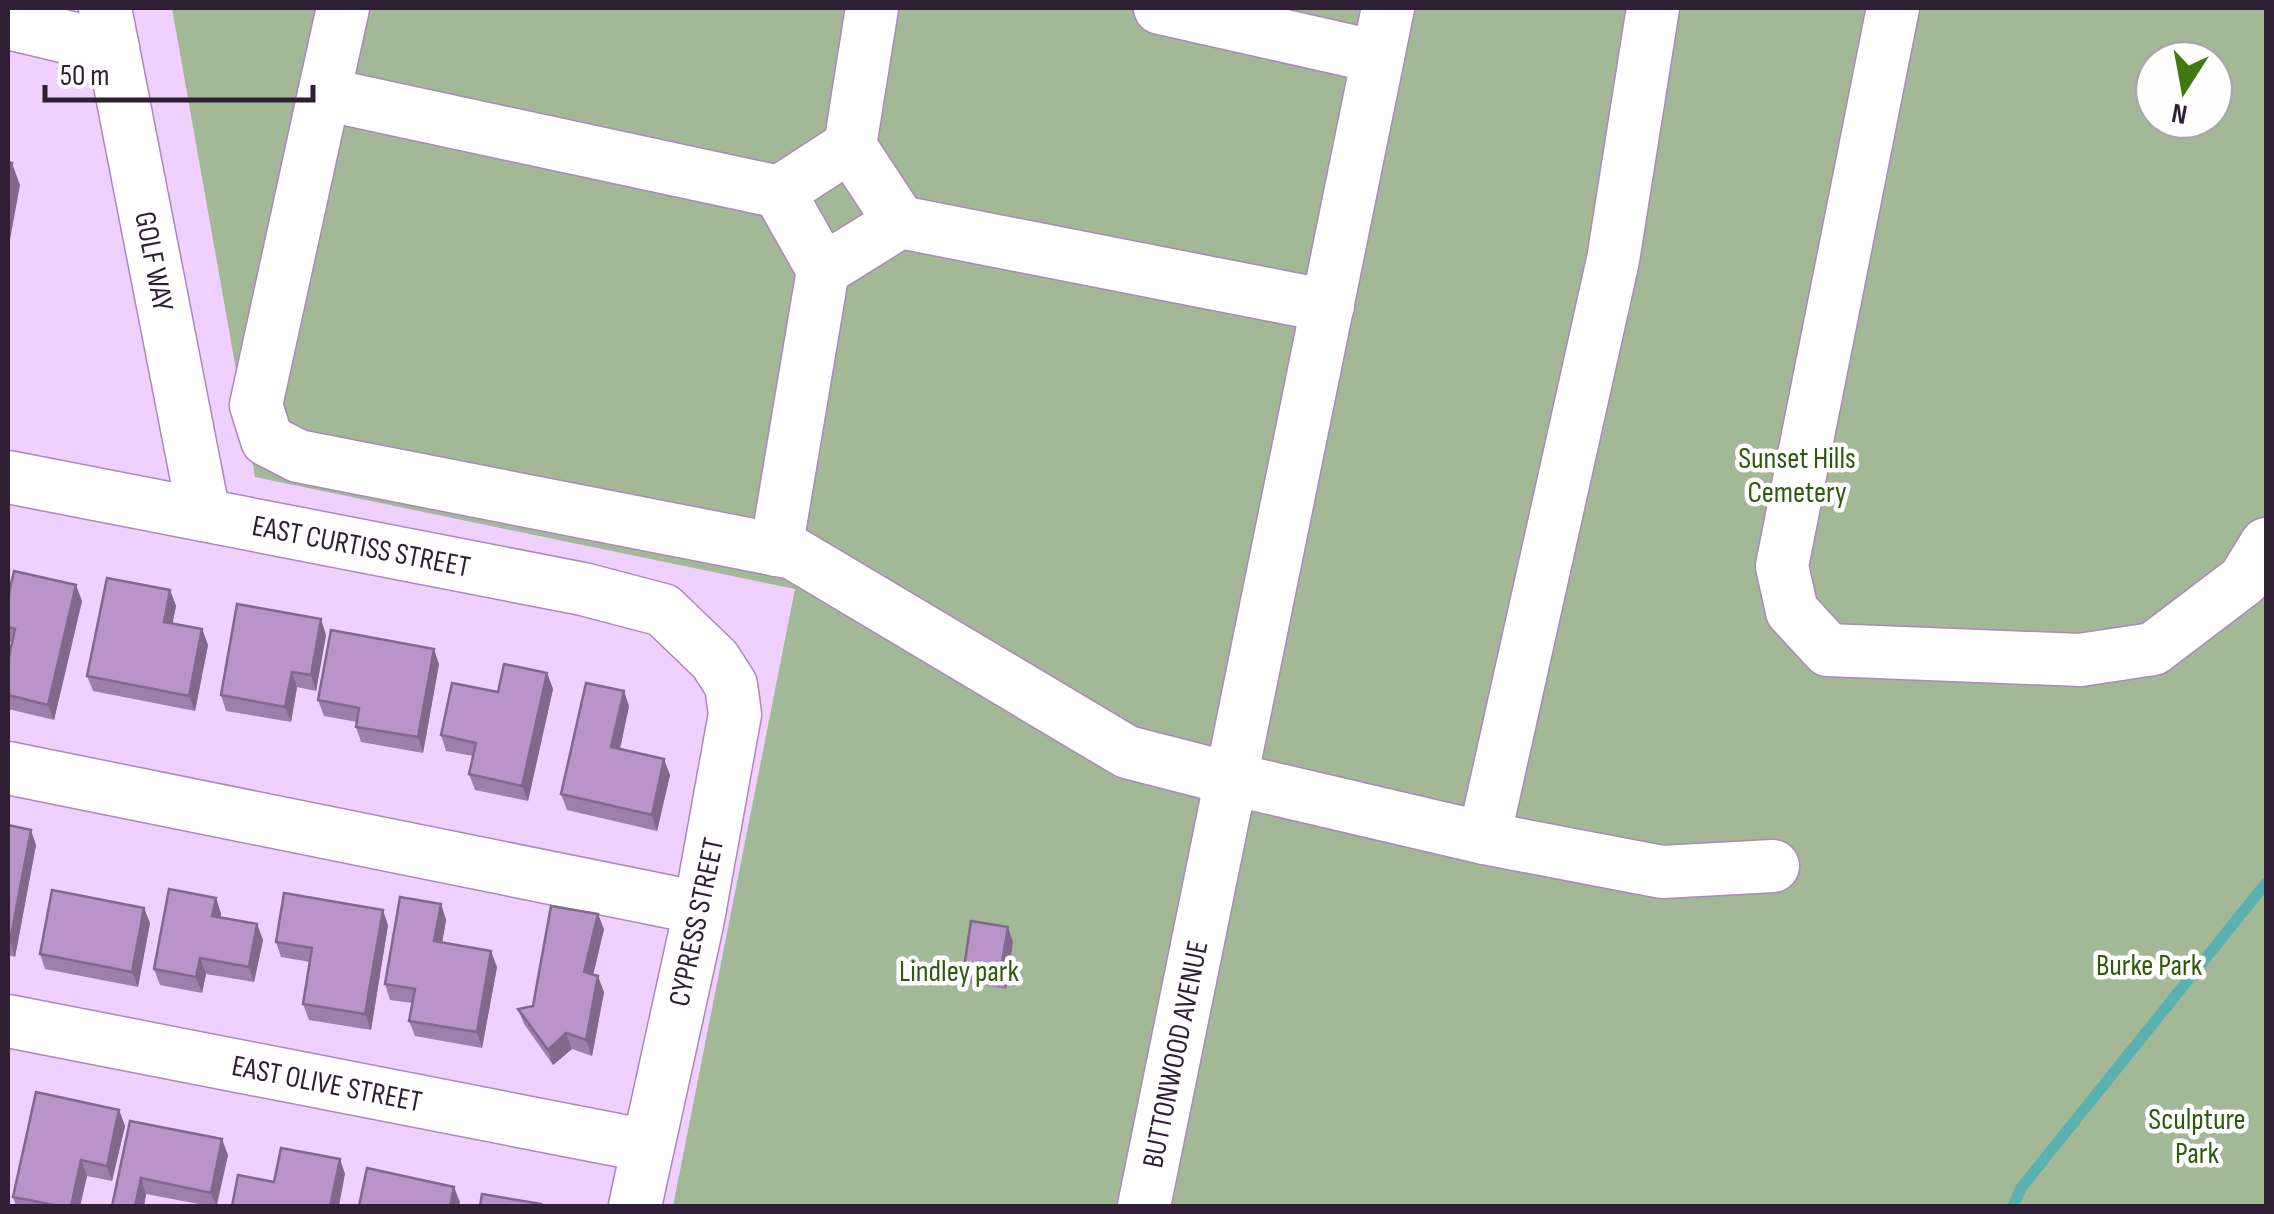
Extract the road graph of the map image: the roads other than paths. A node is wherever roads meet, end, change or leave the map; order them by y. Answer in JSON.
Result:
{"nodes":[{"id":1,"x":343,"y":8,"type":"edge"},
{"id":2,"x":872,"y":8,"type":"edge"},
{"id":3,"x":1160,"y":8,"type":"edge"},
{"id":4,"x":1653,"y":8,"type":"edge"},
{"id":5,"x":1892,"y":8,"type":"edge"},
{"id":6,"x":8,"y":23,"type":"edge"},
{"id":7,"x":109,"y":28,"type":"edge"},
{"id":8,"x":1383,"y":32,"type":"edge"},
{"id":9,"x":324,"y":94,"type":"junction"},
{"id":10,"x":850,"y":146,"type":"junction"},
{"id":11,"x":779,"y":192,"type":"junction"},
{"id":12,"x":900,"y":222,"type":"junction"},
{"id":13,"x":824,"y":270,"type":"junction"},
{"id":14,"x":1328,"y":306,"type":"junction"},
{"id":15,"x":8,"y":477,"type":"edge"},
{"id":16,"x":204,"y":516,"type":"junction"},
{"id":17,"x":2266,"y":544,"type":"edge"},
{"id":18,"x":776,"y":550,"type":"junction"},
{"id":19,"x":700,"y":645,"type":"joint"},
{"id":20,"x":8,"y":768,"type":"edge"},
{"id":21,"x":1232,"y":779,"type":"junction"},
{"id":22,"x":1484,"y":838,"type":"junction"},
{"id":23,"x":1772,"y":866,"type":"dead end"},
{"id":24,"x":700,"y":908,"type":"junction"},
{"id":25,"x":8,"y":1021,"type":"edge"},
{"id":26,"x":648,"y":1146,"type":"junction"},
{"id":27,"x":636,"y":1206,"type":"edge"},
{"id":28,"x":1144,"y":1206,"type":"edge"}],
"edges":[{"from":1,"to":9,"type":"street"},
{"from":2,"to":10,"type":"street"},
{"from":3,"to":8,"type":"street"},
{"from":4,"to":22,"type":"street"},
{"from":5,"to":17,"type":"street"},
{"from":6,"to":7,"type":"street"},
{"from":7,"to":16,"type":"street","name":"GOLF WAY"},
{"from":8,"to":14,"type":"street","name":"BUTTONWOOD AVENUE"},
{"from":9,"to":11,"type":"street"},
{"from":9,"to":18,"type":"street"},
{"from":10,"to":11,"type":"street"},
{"from":10,"to":12,"type":"street"},
{"from":11,"to":13,"type":"street"},
{"from":12,"to":13,"type":"street"},
{"from":12,"to":14,"type":"street"},
{"from":13,"to":18,"type":"street"},
{"from":14,"to":21,"type":"street","name":"BUTTONWOOD AVENUE"},
{"from":15,"to":16,"type":"street","name":"EAST CURTISS STREET"},
{"from":16,"to":19,"type":"street","name":"EAST CURTISS STREET"},
{"from":18,"to":21,"type":"street"},
{"from":19,"to":24,"type":"street","name":"CYPRESS STREET"},
{"from":20,"to":24,"type":"street"},
{"from":21,"to":22,"type":"street"},
{"from":21,"to":28,"type":"street","name":"BUTTONWOOD AVENUE"},
{"from":22,"to":23,"type":"street"},
{"from":24,"to":26,"type":"street","name":"CYPRESS STREET"},
{"from":25,"to":26,"type":"street","name":"EAST OLIVE STREET"},
{"from":26,"to":27,"type":"street","name":"CYPRESS STREET"}]}
